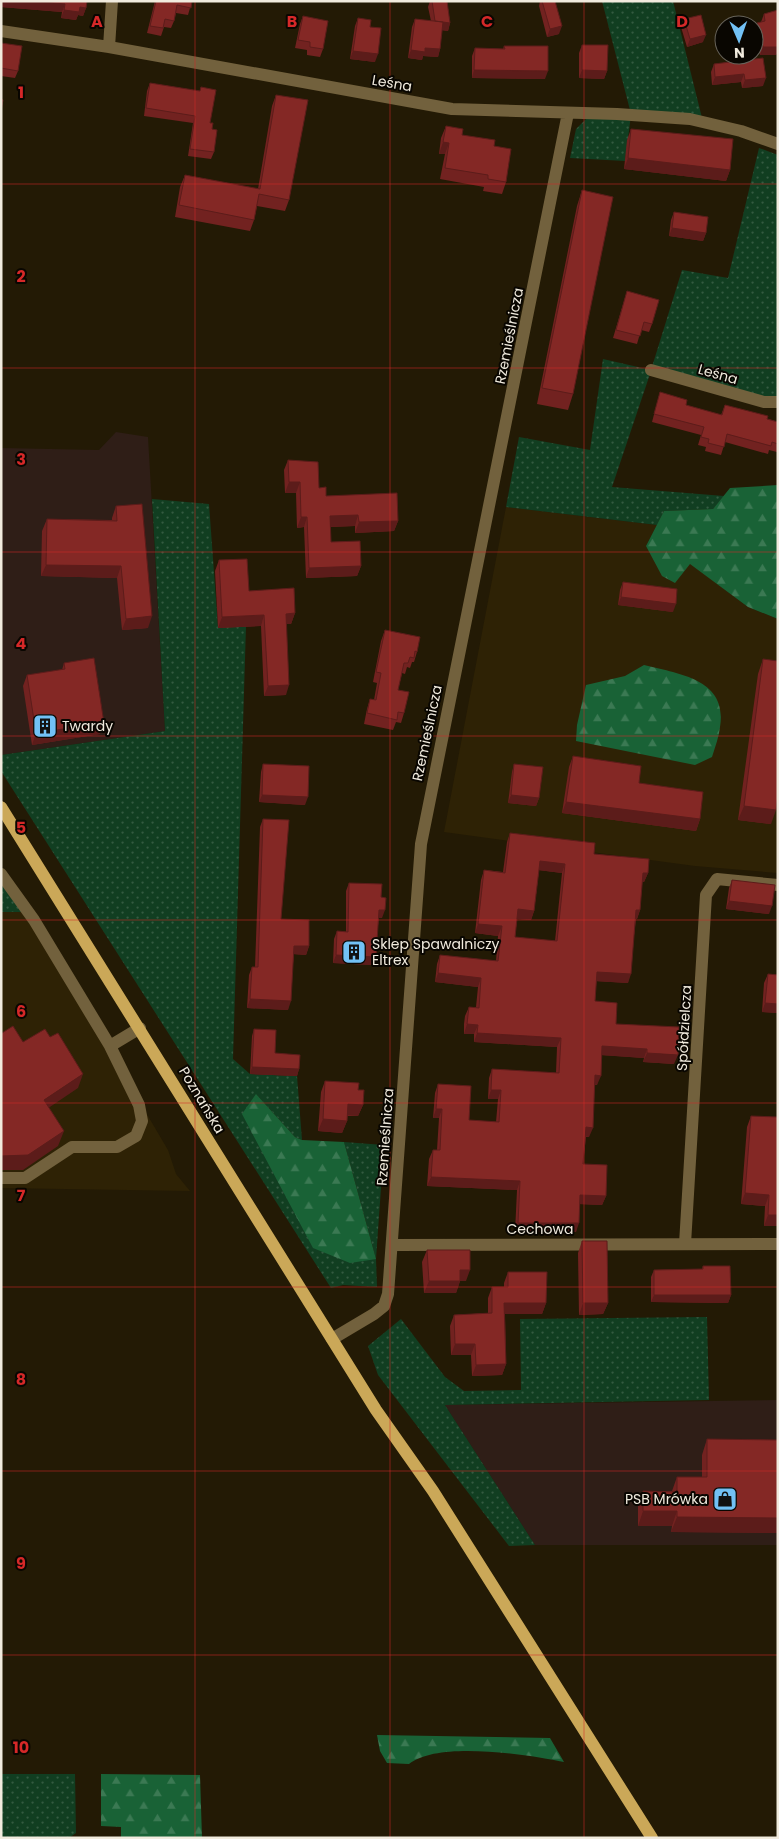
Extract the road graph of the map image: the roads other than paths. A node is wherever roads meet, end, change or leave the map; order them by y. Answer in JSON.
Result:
{"nodes":[{"id":1,"x":112,"y":1,"type":"edge"},
{"id":2,"x":1,"y":31,"type":"edge"},
{"id":3,"x":109,"y":48,"type":"junction"},
{"id":4,"x":568,"y":113,"type":"junction"},
{"id":5,"x":778,"y":144,"type":"edge"},
{"id":6,"x":651,"y":370,"type":"dead end"},
{"id":7,"x":778,"y":402,"type":"edge"},
{"id":8,"x":1,"y":806,"type":"edge"},
{"id":9,"x":1,"y":874,"type":"edge"},
{"id":10,"x":778,"y":885,"type":"edge"},
{"id":11,"x":140,"y":1028,"type":"junction"},
{"id":12,"x":110,"y":1046,"type":"junction"},
{"id":13,"x":1,"y":1178,"type":"edge"},
{"id":14,"x":685,"y":1244,"type":"junction"},
{"id":15,"x":778,"y":1244,"type":"edge"},
{"id":16,"x":392,"y":1245,"type":"junction"},
{"id":17,"x":332,"y":1339,"type":"junction"},
{"id":18,"x":652,"y":1838,"type":"edge"}],
"edges":[{"from":1,"to":3,"type":"street"},
{"from":2,"to":3,"type":"street","name":"Leśna"},
{"from":3,"to":4,"type":"street","name":"Leśna"},
{"from":4,"to":5,"type":"street","name":"Leśna"},
{"from":4,"to":16,"type":"street","name":"Rzemieślnicza"},
{"from":6,"to":7,"type":"street","name":"Leśna"},
{"from":8,"to":11,"type":"main road","name":"Poznańska"},
{"from":9,"to":12,"type":"street"},
{"from":10,"to":14,"type":"street","name":"Spółdzielcza"},
{"from":11,"to":12,"type":"street"},
{"from":11,"to":17,"type":"main road","name":"Poznańska"},
{"from":12,"to":13,"type":"street"},
{"from":14,"to":15,"type":"street","name":"Cechowa"},
{"from":14,"to":16,"type":"street","name":"Cechowa"},
{"from":16,"to":17,"type":"street","name":"Rzemieślnicza"},
{"from":17,"to":18,"type":"main road","name":"Poznańska"}]}
